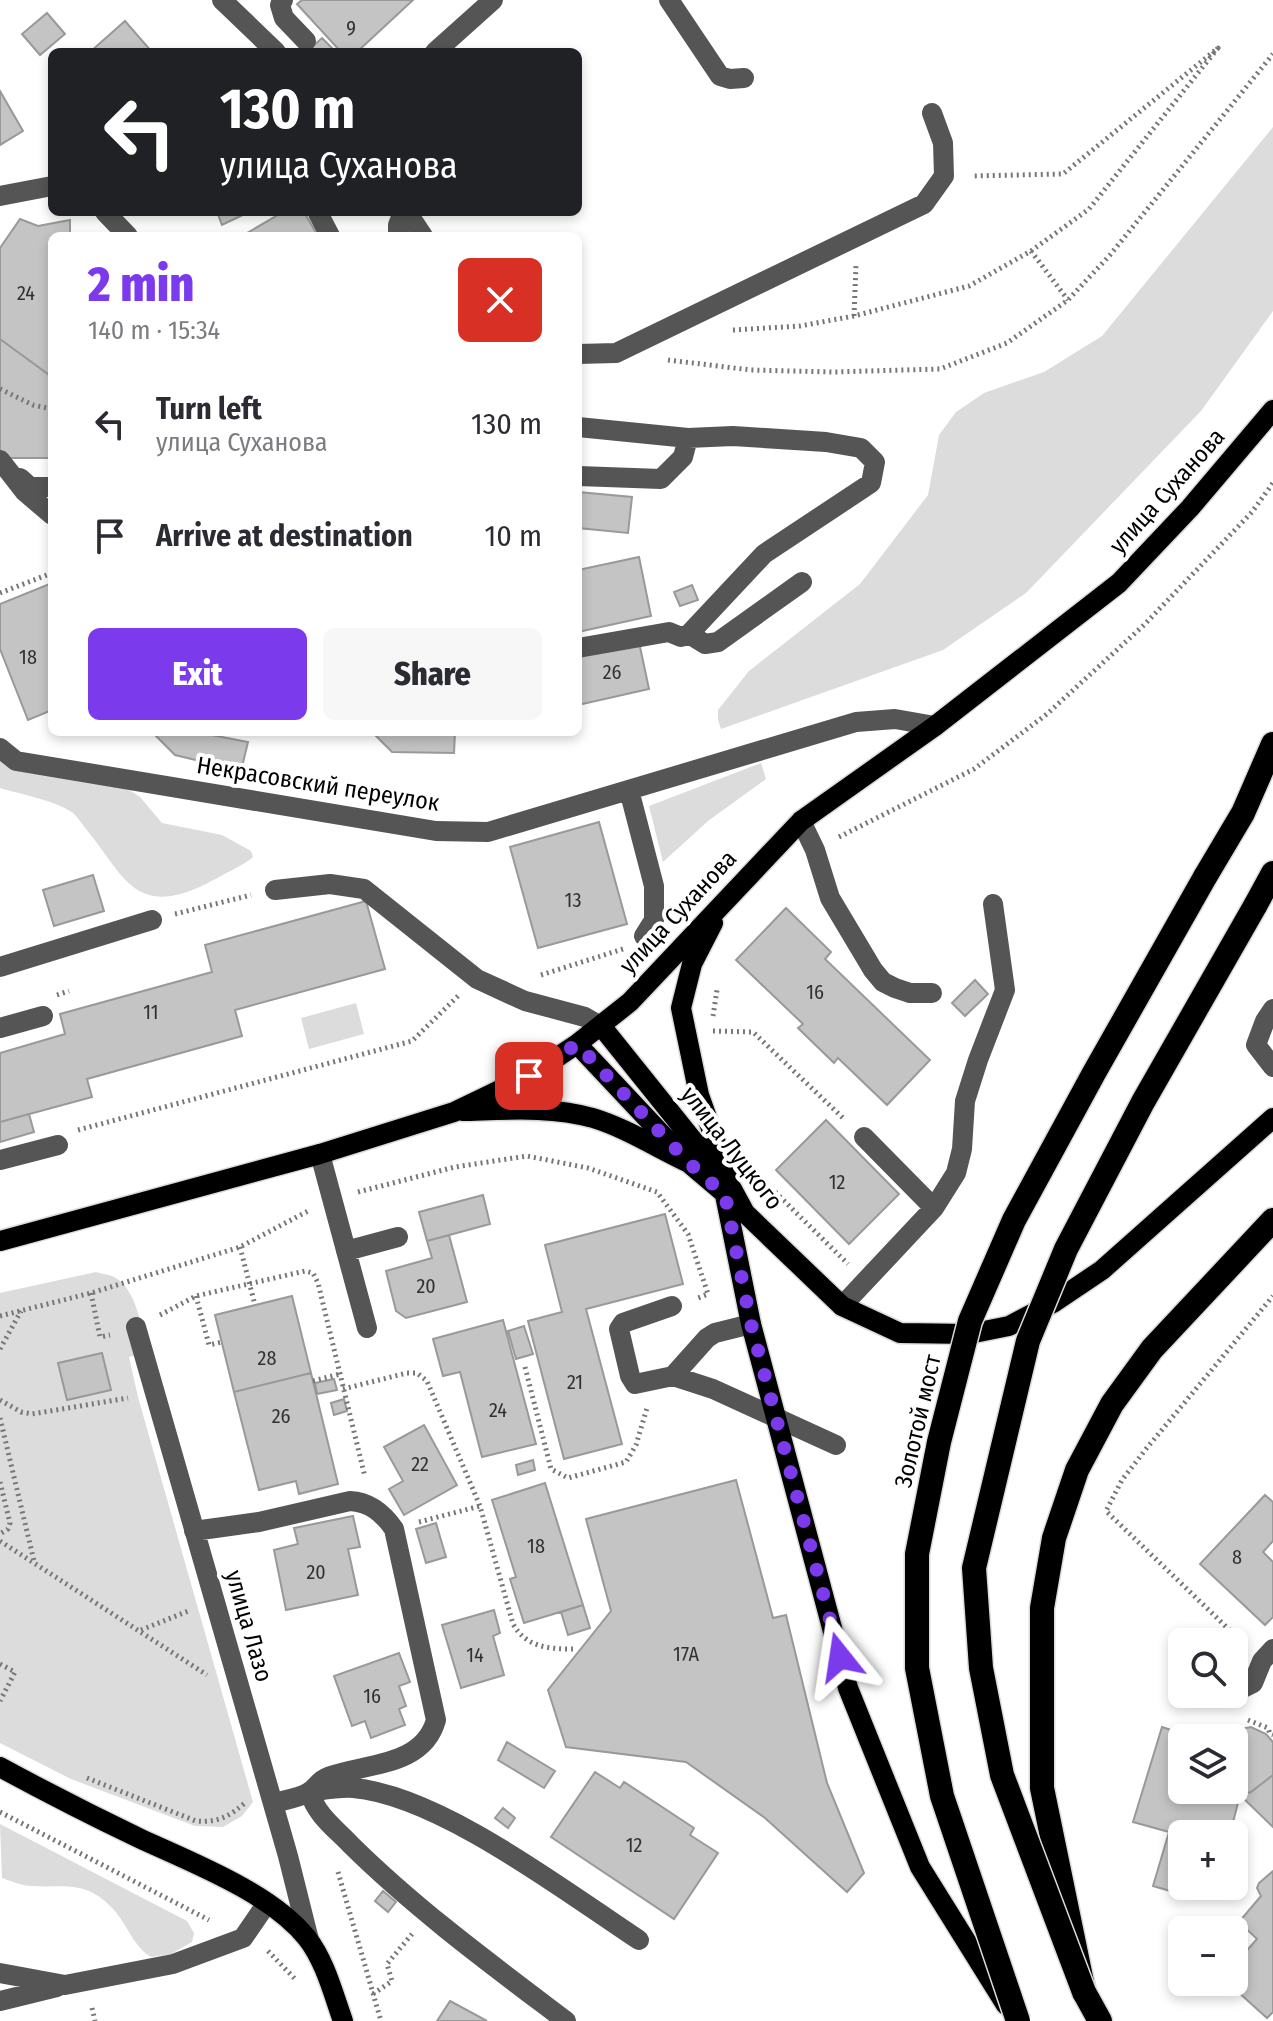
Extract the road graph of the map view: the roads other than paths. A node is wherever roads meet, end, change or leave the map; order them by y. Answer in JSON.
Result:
{"nodes":[{"id":1,"x":222,"y":0,"type":"edge"},
{"id":2,"x":283,"y":0,"type":"edge"},
{"id":3,"x":493,"y":0,"type":"edge"},
{"id":4,"x":669,"y":0,"type":"edge"},
{"id":5,"x":306,"y":41,"type":"dead end"},
{"id":6,"x":272,"y":48,"type":"edge"},
{"id":7,"x":439,"y":48,"type":"edge"},
{"id":8,"x":744,"y":78,"type":"dead end"},
{"id":9,"x":932,"y":113,"type":"dead end"},
{"id":10,"x":48,"y":187,"type":"edge"},
{"id":11,"x":0,"y":196,"type":"edge"},
{"id":12,"x":109,"y":216,"type":"edge"},
{"id":13,"x":124,"y":232,"type":"edge"},
{"id":14,"x":582,"y":354,"type":"edge"},
{"id":15,"x":1273,"y":410,"type":"edge"},
{"id":16,"x":582,"y":427,"type":"edge"},
{"id":17,"x":688,"y":438,"type":"junction"},
{"id":18,"x":2,"y":462,"type":"edge"},
{"id":19,"x":582,"y":476,"type":"edge"},
{"id":20,"x":48,"y":487,"type":"edge"},
{"id":21,"x":48,"y":512,"type":"edge"},
{"id":22,"x":802,"y":582,"type":"dead end"},
{"id":23,"x":689,"y":634,"type":"junction"},
{"id":24,"x":582,"y":647,"type":"edge"},
{"id":25,"x":935,"y":726,"type":"junction"},
{"id":26,"x":1273,"y":744,"type":"edge"},
{"id":27,"x":0,"y":748,"type":"edge"},
{"id":28,"x":629,"y":790,"type":"junction"},
{"id":29,"x":801,"y":821,"type":"junction"},
{"id":30,"x":1273,"y":873,"type":"edge"},
{"id":31,"x":275,"y":890,"type":"dead end"},
{"id":32,"x":728,"y":896,"type":"junction"},
{"id":33,"x":993,"y":904,"type":"dead end"},
{"id":34,"x":152,"y":920,"type":"road end"},
{"id":35,"x":644,"y":936,"type":"road end"},
{"id":36,"x":0,"y":967,"type":"edge"},
{"id":37,"x":932,"y":993,"type":"dead end"},
{"id":38,"x":1273,"y":1009,"type":"edge"},
{"id":39,"x":43,"y":1016,"type":"dead end"},
{"id":40,"x":602,"y":1027,"type":"junction"},
{"id":41,"x":0,"y":1028,"type":"edge"},
{"id":42,"x":577,"y":1044,"type":"junction"},
{"id":43,"x":1273,"y":1067,"type":"edge"},
{"id":44,"x":454,"y":1112,"type":"junction"},
{"id":45,"x":1273,"y":1118,"type":"edge"},
{"id":46,"x":864,"y":1137,"type":"road end"},
{"id":47,"x":58,"y":1145,"type":"dead end"},
{"id":48,"x":320,"y":1154,"type":"junction"},
{"id":49,"x":0,"y":1160,"type":"edge"},
{"id":50,"x":689,"y":1163,"type":"junction"},
{"id":51,"x":729,"y":1192,"type":"junction"},
{"id":52,"x":934,"y":1208,"type":"junction"},
{"id":53,"x":1273,"y":1220,"type":"edge"},
{"id":54,"x":398,"y":1237,"type":"dead end"},
{"id":55,"x":0,"y":1241,"type":"edge"},
{"id":56,"x":346,"y":1251,"type":"junction"},
{"id":57,"x":672,"y":1306,"type":"dead end"},
{"id":58,"x":842,"y":1306,"type":"junction"},
{"id":59,"x":751,"y":1324,"type":"junction"},
{"id":60,"x":136,"y":1327,"type":"road end"},
{"id":61,"x":367,"y":1328,"type":"dead end"},
{"id":62,"x":664,"y":1378,"type":"junction"},
{"id":63,"x":836,"y":1445,"type":"dead end"},
{"id":64,"x":194,"y":1531,"type":"junction"},
{"id":65,"x":1267,"y":1655,"type":"edge"},
{"id":66,"x":1248,"y":1686,"type":"edge"},
{"id":67,"x":0,"y":1767,"type":"edge"},
{"id":68,"x":310,"y":1792,"type":"junction"},
{"id":69,"x":273,"y":1803,"type":"junction"},
{"id":70,"x":267,"y":1903,"type":"junction"},
{"id":71,"x":309,"y":1940,"type":"junction"},
{"id":72,"x":639,"y":1940,"type":"dead end"},
{"id":73,"x":0,"y":1973,"type":"edge"},
{"id":74,"x":65,"y":1985,"type":"junction"},
{"id":75,"x":1084,"y":1992,"type":"junction"},
{"id":76,"x":0,"y":2001,"type":"edge"},
{"id":77,"x":343,"y":2021,"type":"edge"},
{"id":78,"x":566,"y":2021,"type":"edge"},
{"id":79,"x":1017,"y":2021,"type":"edge"},
{"id":80,"x":1100,"y":2021,"type":"edge"}],
"edges":[{"from":1,"to":6,"type":"lane"},
{"from":2,"to":5,"type":"lane"},
{"from":3,"to":7,"type":"lane"},
{"from":4,"to":8,"type":"lane"},
{"from":9,"to":14,"type":"lane"},
{"from":10,"to":11,"type":"lane"},
{"from":12,"to":13,"type":"lane"},
{"from":15,"to":25,"type":"main road","name":"улица Суханова"},
{"from":16,"to":17,"type":"lane"},
{"from":17,"to":19,"type":"lane"},
{"from":17,"to":23,"type":"lane"},
{"from":18,"to":20,"type":"lane"},
{"from":18,"to":21,"type":"lane"},
{"from":22,"to":23,"type":"lane"},
{"from":23,"to":24,"type":"lane"},
{"from":25,"to":28,"type":"lane","name":"Некрасовский переулок"},
{"from":25,"to":29,"type":"main road","name":"улица Суханова"},
{"from":26,"to":79,"type":"highway","name":"Золотой мост","bridge":true},
{"from":27,"to":28,"type":"lane","name":"Некрасовский переулок"},
{"from":28,"to":35,"type":"lane"},
{"from":29,"to":32,"type":"main road","name":"улица Суханова"},
{"from":29,"to":37,"type":"lane"},
{"from":30,"to":75,"type":"highway","bridge":true},
{"from":31,"to":40,"type":"lane"},
{"from":32,"to":40,"type":"main road","name":"улица Суханова"},
{"from":32,"to":51,"type":"main road"},
{"from":33,"to":52,"type":"lane"},
{"from":34,"to":36,"type":"lane"},
{"from":38,"to":43,"type":"lane"},
{"from":39,"to":41,"type":"lane"},
{"from":40,"to":42,"type":"main road","name":"улица Суханова"},
{"from":40,"to":51,"type":"main road","name":"улица Луцкого"},
{"from":42,"to":44,"type":"main road","name":"улица Суханова"},
{"from":42,"to":50,"type":"main road"},
{"from":44,"to":48,"type":"main road","name":"улица Суханова"},
{"from":44,"to":50,"type":"main road"},
{"from":45,"to":58,"type":"main road","name":"улица Луцкого"},
{"from":46,"to":52,"type":"lane"},
{"from":47,"to":49,"type":"lane"},
{"from":48,"to":55,"type":"main road","name":"улица Суханова"},
{"from":48,"to":56,"type":"lane"},
{"from":50,"to":51,"type":"main road"},
{"from":51,"to":58,"type":"main road","name":"улица Луцкого"},
{"from":51,"to":59,"type":"main road"},
{"from":52,"to":58,"type":"lane"},
{"from":53,"to":75,"type":"highway","bridge":true},
{"from":54,"to":56,"type":"lane"},
{"from":56,"to":61,"type":"lane"},
{"from":57,"to":62,"type":"lane"},
{"from":59,"to":62,"type":"lane"},
{"from":59,"to":79,"type":"main road","bridge":true},
{"from":60,"to":64,"type":"lane","name":"улица Лазо"},
{"from":62,"to":63,"type":"lane"},
{"from":64,"to":68,"type":"lane"},
{"from":64,"to":69,"type":"lane","name":"улица Лазо"},
{"from":65,"to":66,"type":"lane"},
{"from":67,"to":70,"type":"main road","name":"улица Лазо"},
{"from":68,"to":69,"type":"lane"},
{"from":68,"to":72,"type":"lane"},
{"from":68,"to":78,"type":"lane"},
{"from":69,"to":71,"type":"lane","name":"улица Лазо"},
{"from":70,"to":71,"type":"main road","name":"улица Лазо"},
{"from":70,"to":74,"type":"lane"},
{"from":71,"to":77,"type":"main road","name":"улица Лазо"},
{"from":73,"to":74,"type":"lane"},
{"from":74,"to":76,"type":"lane"},
{"from":75,"to":80,"type":"highway"}]}
